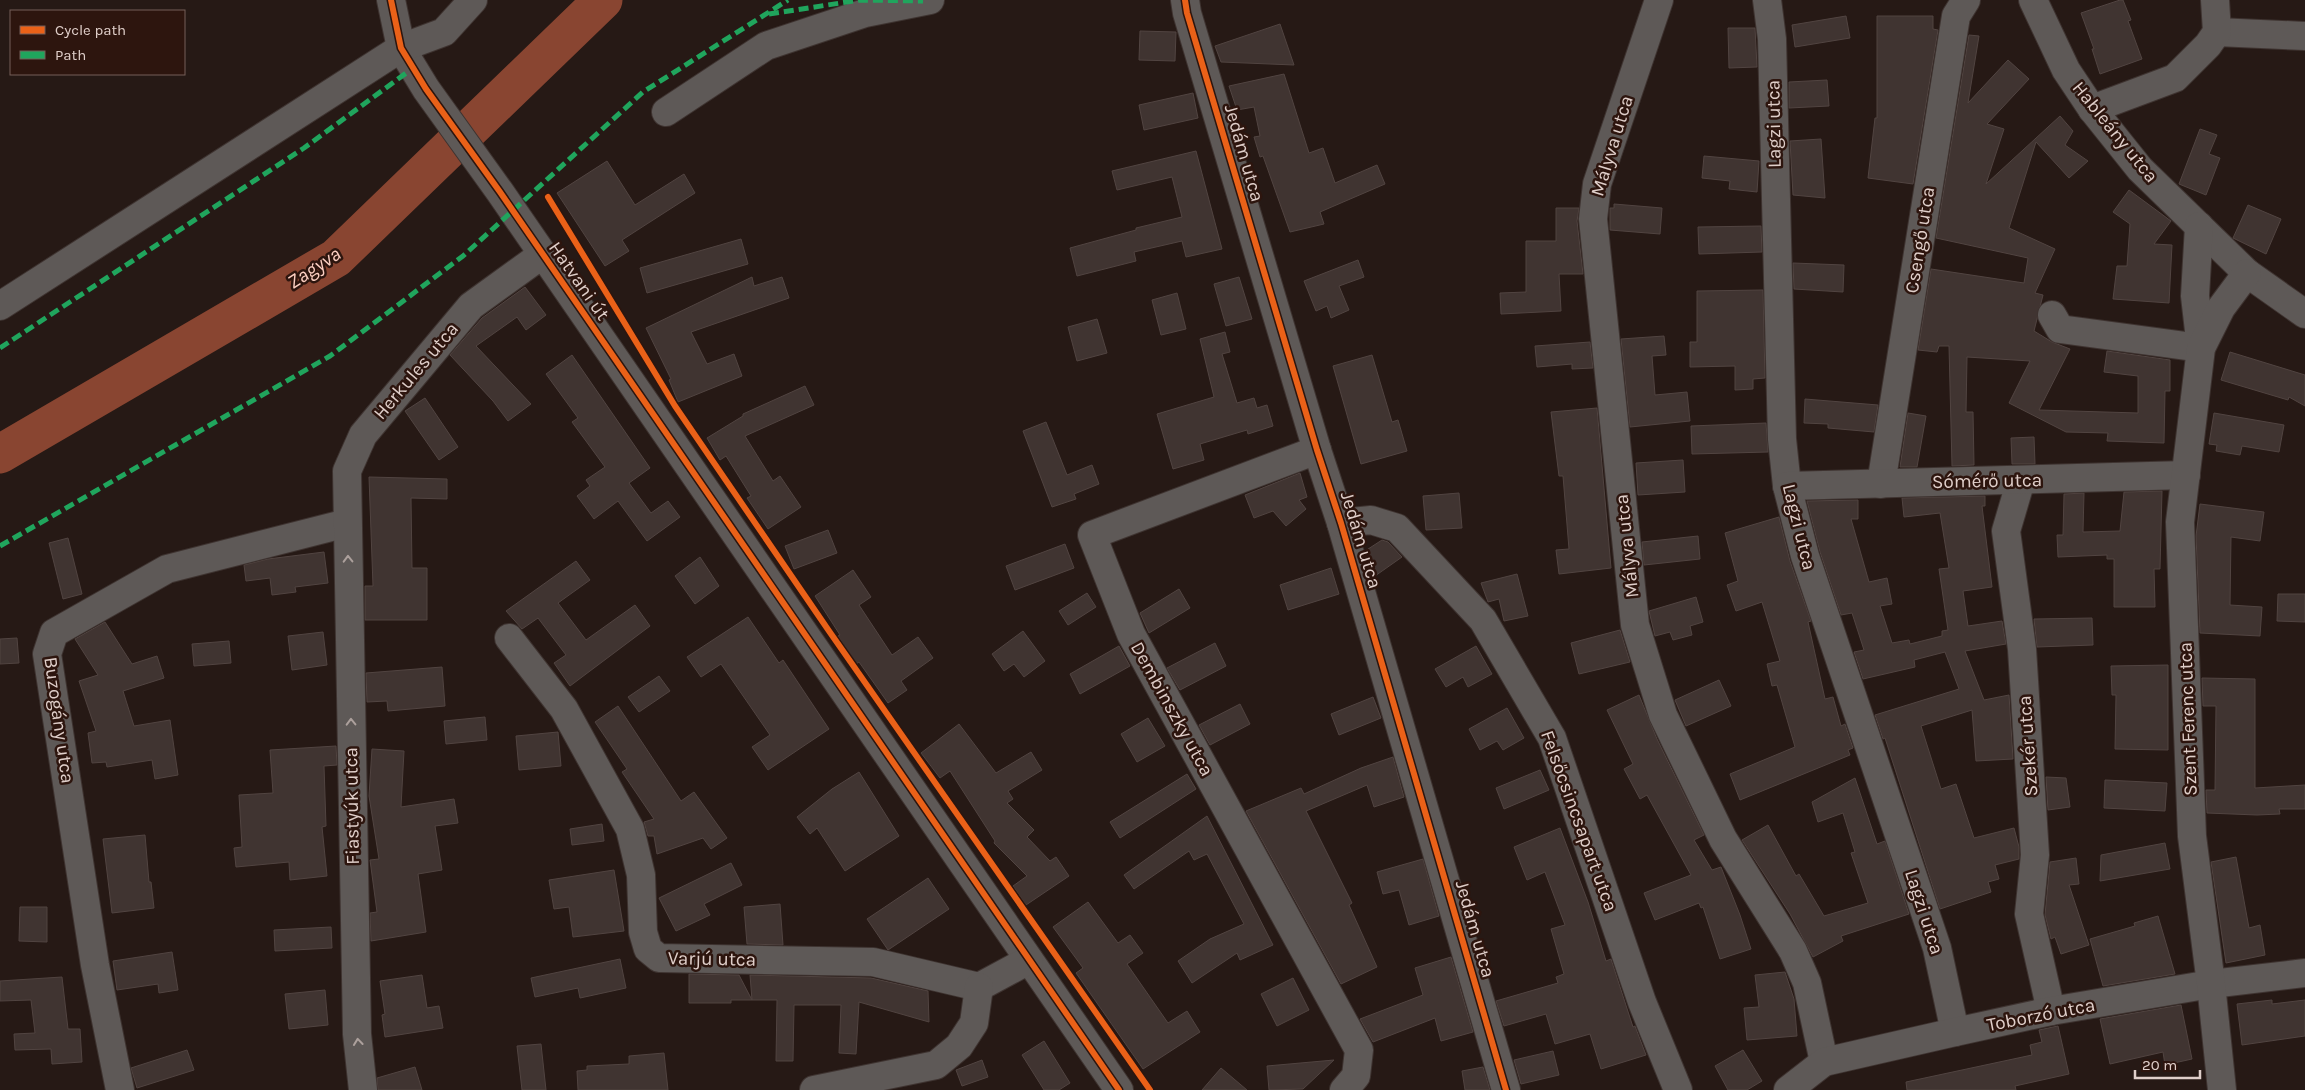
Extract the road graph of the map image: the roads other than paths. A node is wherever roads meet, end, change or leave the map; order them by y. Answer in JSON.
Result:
{"nodes":[{"id":1,"x":391,"y":0,"type":"edge"},
{"id":2,"x":473,"y":0,"type":"edge"},
{"id":3,"x":930,"y":0,"type":"edge"},
{"id":4,"x":1185,"y":0,"type":"edge"},
{"id":5,"x":1659,"y":0,"type":"edge"},
{"id":6,"x":1767,"y":0,"type":"edge"},
{"id":7,"x":1966,"y":0,"type":"edge"},
{"id":8,"x":2033,"y":0,"type":"edge"},
{"id":9,"x":2215,"y":0,"type":"edge"},
{"id":10,"x":2217,"y":32,"type":"junction"},
{"id":11,"x":2305,"y":36,"type":"edge"},
{"id":12,"x":401,"y":48,"type":"junction"},
{"id":13,"x":2092,"y":109,"type":"junction"},
{"id":14,"x":666,"y":112,"type":"dead end"},
{"id":15,"x":2199,"y":226,"type":"junction"},
{"id":16,"x":543,"y":254,"type":"junction"},
{"id":17,"x":2247,"y":273,"type":"junction"},
{"id":18,"x":0,"y":306,"type":"edge"},
{"id":19,"x":2305,"y":314,"type":"edge"},
{"id":20,"x":2052,"y":315,"type":"dead end"},
{"id":21,"x":2201,"y":348,"type":"junction"},
{"id":22,"x":1316,"y":450,"type":"junction"},
{"id":23,"x":2186,"y":474,"type":"junction"},
{"id":24,"x":2021,"y":480,"type":"junction"},
{"id":25,"x":1881,"y":484,"type":"junction"},
{"id":26,"x":1787,"y":486,"type":"junction"},
{"id":27,"x":347,"y":522,"type":"junction"},
{"id":28,"x":1341,"y":522,"type":"junction"},
{"id":29,"x":508,"y":638,"type":"dead end"},
{"id":30,"x":1030,"y":960,"type":"junction"},
{"id":31,"x":2305,"y":973,"type":"edge"},
{"id":32,"x":2212,"y":984,"type":"junction"},
{"id":33,"x":979,"y":987,"type":"junction"},
{"id":34,"x":2051,"y":1011,"type":"junction"},
{"id":35,"x":1955,"y":1032,"type":"junction"},
{"id":36,"x":1824,"y":1062,"type":"junction"},
{"id":37,"x":120,"y":1090,"type":"edge"},
{"id":38,"x":364,"y":1090,"type":"edge"},
{"id":39,"x":814,"y":1090,"type":"edge"},
{"id":40,"x":1119,"y":1090,"type":"edge"},
{"id":41,"x":1344,"y":1090,"type":"edge"},
{"id":42,"x":1506,"y":1090,"type":"edge"},
{"id":43,"x":1678,"y":1090,"type":"edge"},
{"id":44,"x":1788,"y":1090,"type":"edge"},
{"id":45,"x":2222,"y":1090,"type":"edge"}],
"edges":[{"from":1,"to":12,"type":"street","name":"Hatvani út"},
{"from":2,"to":12,"type":"street"},
{"from":3,"to":14,"type":"street"},
{"from":4,"to":22,"type":"street","name":"Jedám utca"},
{"from":5,"to":36,"type":"street","name":"Mályva utca"},
{"from":6,"to":26,"type":"street","name":"Lagzi utca"},
{"from":7,"to":25,"type":"street","name":"Csengő utca"},
{"from":8,"to":13,"type":"street","name":"Hableány utca"},
{"from":9,"to":10,"type":"street"},
{"from":10,"to":11,"type":"street"},
{"from":10,"to":13,"type":"street"},
{"from":12,"to":16,"type":"street","name":"Hatvani út"},
{"from":12,"to":18,"type":"street"},
{"from":13,"to":15,"type":"street","name":"Hableány utca"},
{"from":15,"to":17,"type":"street","name":"Hableány utca"},
{"from":15,"to":21,"type":"street","name":"Szent Ferenc utca"},
{"from":16,"to":27,"type":"street","name":"Herkules utca"},
{"from":16,"to":30,"type":"street","name":"Hatvani út"},
{"from":17,"to":19,"type":"street","name":"Hableány utca"},
{"from":17,"to":21,"type":"street","name":"Szent Ferenc utca"},
{"from":20,"to":21,"type":"street"},
{"from":21,"to":23,"type":"street","name":"Szent Ferenc utca"},
{"from":22,"to":28,"type":"street","name":"Jedám utca"},
{"from":22,"to":41,"type":"street","name":"Dembinszky utca"},
{"from":23,"to":24,"type":"street","name":"Sómérő utca"},
{"from":23,"to":32,"type":"street","name":"Szent Ferenc utca"},
{"from":24,"to":25,"type":"street","name":"Sómérő utca"},
{"from":24,"to":34,"type":"street","name":"Szekér utca"},
{"from":25,"to":26,"type":"street","name":"Sómérő utca"},
{"from":26,"to":35,"type":"street","name":"Lagzi utca"},
{"from":27,"to":37,"type":"street","name":"Buzogány utca"},
{"from":38,"to":27,"type":"street","name":"Fiastyúk utca","one_way":true},
{"from":28,"to":42,"type":"street","name":"Jedám utca"},
{"from":28,"to":43,"type":"street","name":"Felsőcsincsapart utca"},
{"from":29,"to":33,"type":"street","name":"Varjú utca"},
{"from":30,"to":33,"type":"street"},
{"from":30,"to":40,"type":"street","name":"Hatvani út"},
{"from":31,"to":32,"type":"street","name":"Toborzó utca"},
{"from":32,"to":34,"type":"street","name":"Toborzó utca"},
{"from":32,"to":45,"type":"street","name":"Szent Ferenc utca"},
{"from":33,"to":39,"type":"street"},
{"from":34,"to":35,"type":"street","name":"Toborzó utca"},
{"from":35,"to":36,"type":"street","name":"Toborzó utca"},
{"from":36,"to":44,"type":"street","name":"Toborzó utca"}]}
